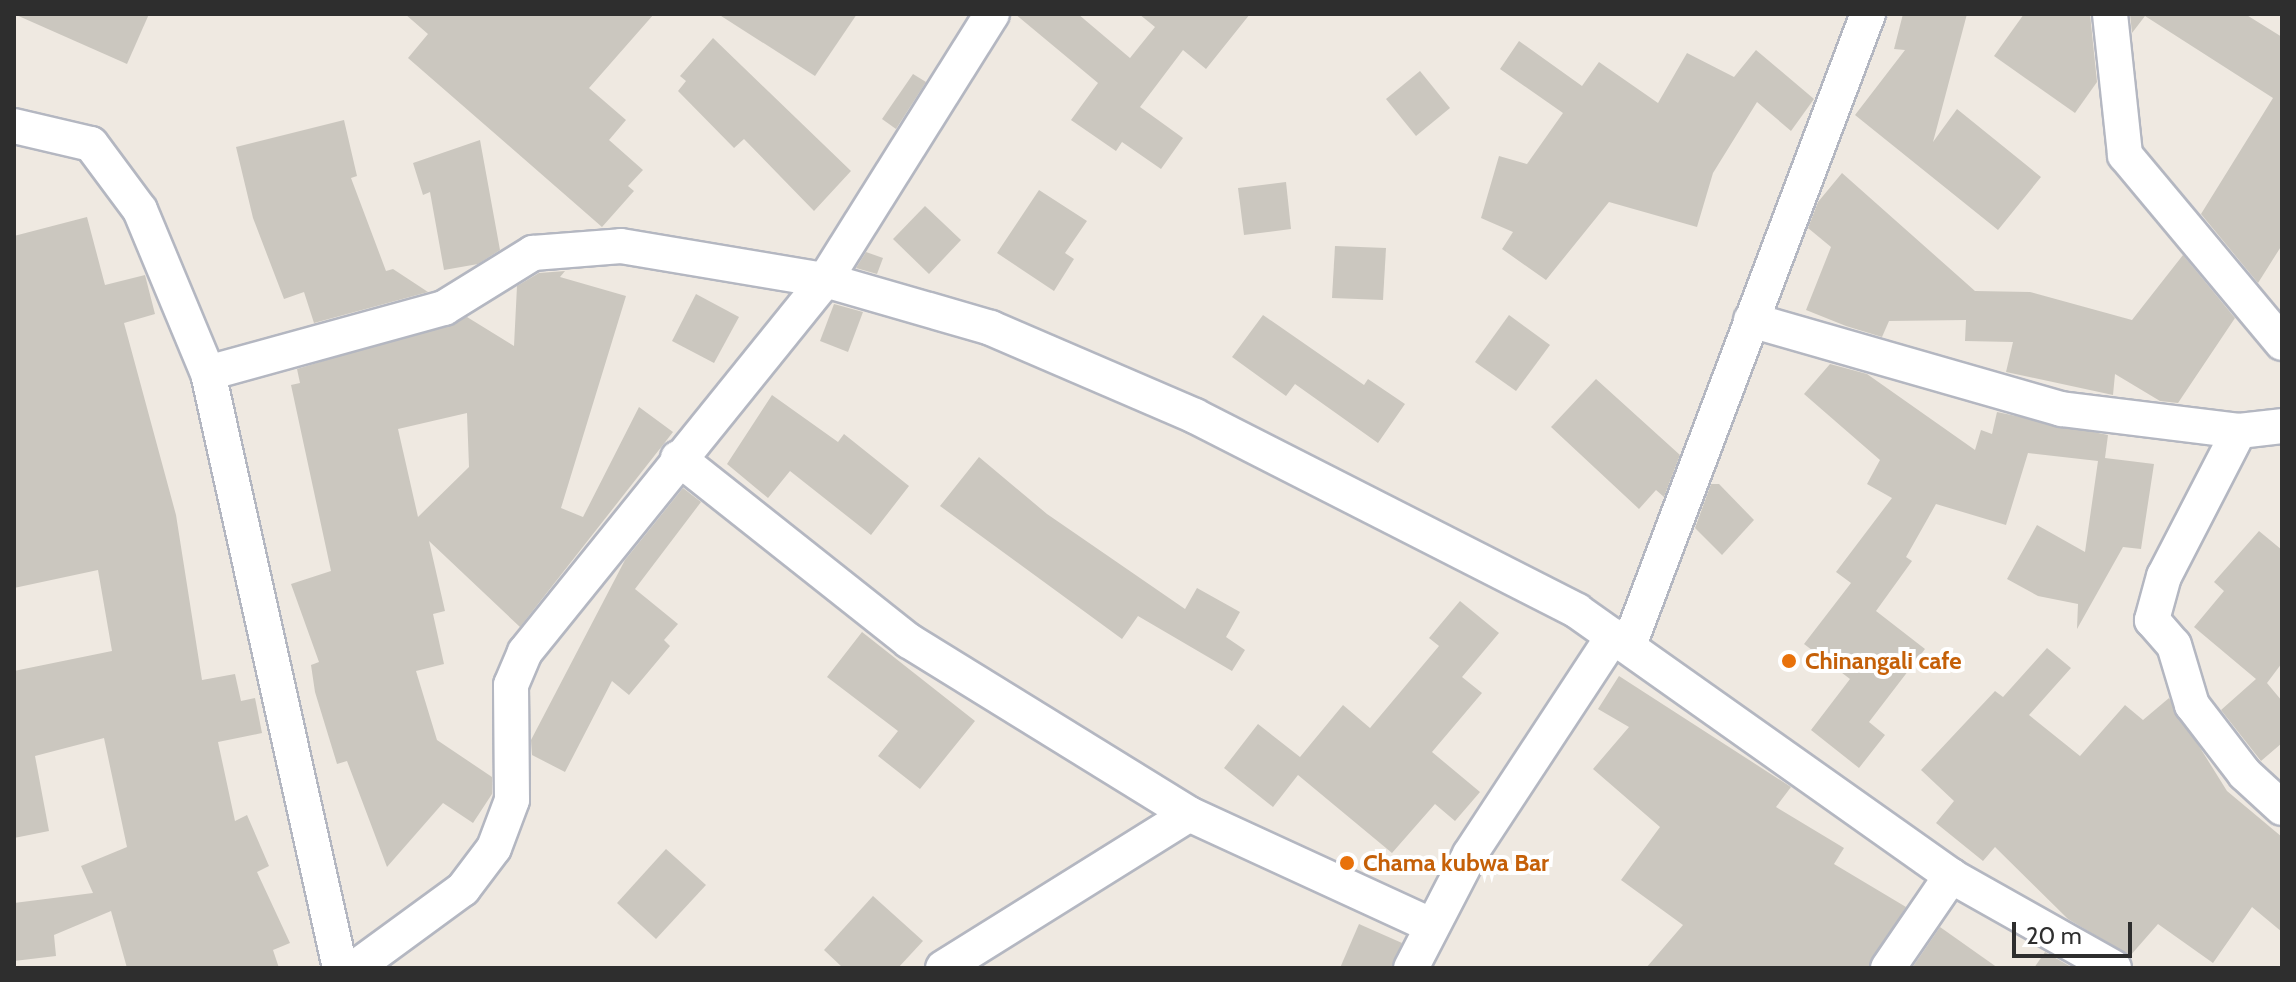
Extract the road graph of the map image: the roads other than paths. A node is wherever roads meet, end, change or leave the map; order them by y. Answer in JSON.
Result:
{"nodes":[{"id":1,"x":992,"y":14,"type":"edge"},
{"id":2,"x":1868,"y":14,"type":"edge"},
{"id":3,"x":2110,"y":14,"type":"edge"},
{"id":4,"x":14,"y":126,"type":"edge"},
{"id":5,"x":825,"y":280,"type":"junction"},
{"id":6,"x":1751,"y":320,"type":"junction"},
{"id":7,"x":2282,"y":343,"type":"edge"},
{"id":8,"x":208,"y":373,"type":"junction"},
{"id":9,"x":2282,"y":426,"type":"edge"},
{"id":10,"x":2239,"y":431,"type":"junction"},
{"id":11,"x":678,"y":458,"type":"junction"},
{"id":12,"x":1621,"y":640,"type":"junction"},
{"id":13,"x":2282,"y":808,"type":"edge"},
{"id":14,"x":1189,"y":814,"type":"junction"},
{"id":15,"x":1951,"y":876,"type":"junction"},
{"id":16,"x":1430,"y":925,"type":"junction"},
{"id":17,"x":340,"y":968,"type":"edge"},
{"id":18,"x":355,"y":968,"type":"edge"},
{"id":19,"x":943,"y":968,"type":"edge"},
{"id":20,"x":1411,"y":968,"type":"edge"},
{"id":21,"x":1888,"y":968,"type":"edge"},
{"id":22,"x":2114,"y":968,"type":"edge"}],
"edges":[{"from":1,"to":5,"type":"street"},
{"from":2,"to":6,"type":"street"},
{"from":3,"to":7,"type":"street"},
{"from":4,"to":8,"type":"street"},
{"from":5,"to":8,"type":"street"},
{"from":5,"to":11,"type":"street"},
{"from":5,"to":12,"type":"street"},
{"from":6,"to":10,"type":"street"},
{"from":6,"to":12,"type":"street"},
{"from":8,"to":17,"type":"street"},
{"from":9,"to":10,"type":"street"},
{"from":10,"to":13,"type":"street"},
{"from":11,"to":14,"type":"street"},
{"from":11,"to":18,"type":"street"},
{"from":12,"to":15,"type":"street"},
{"from":12,"to":16,"type":"street"},
{"from":14,"to":16,"type":"street"},
{"from":14,"to":19,"type":"street"},
{"from":15,"to":21,"type":"street"},
{"from":15,"to":22,"type":"street"},
{"from":16,"to":20,"type":"street"}]}
